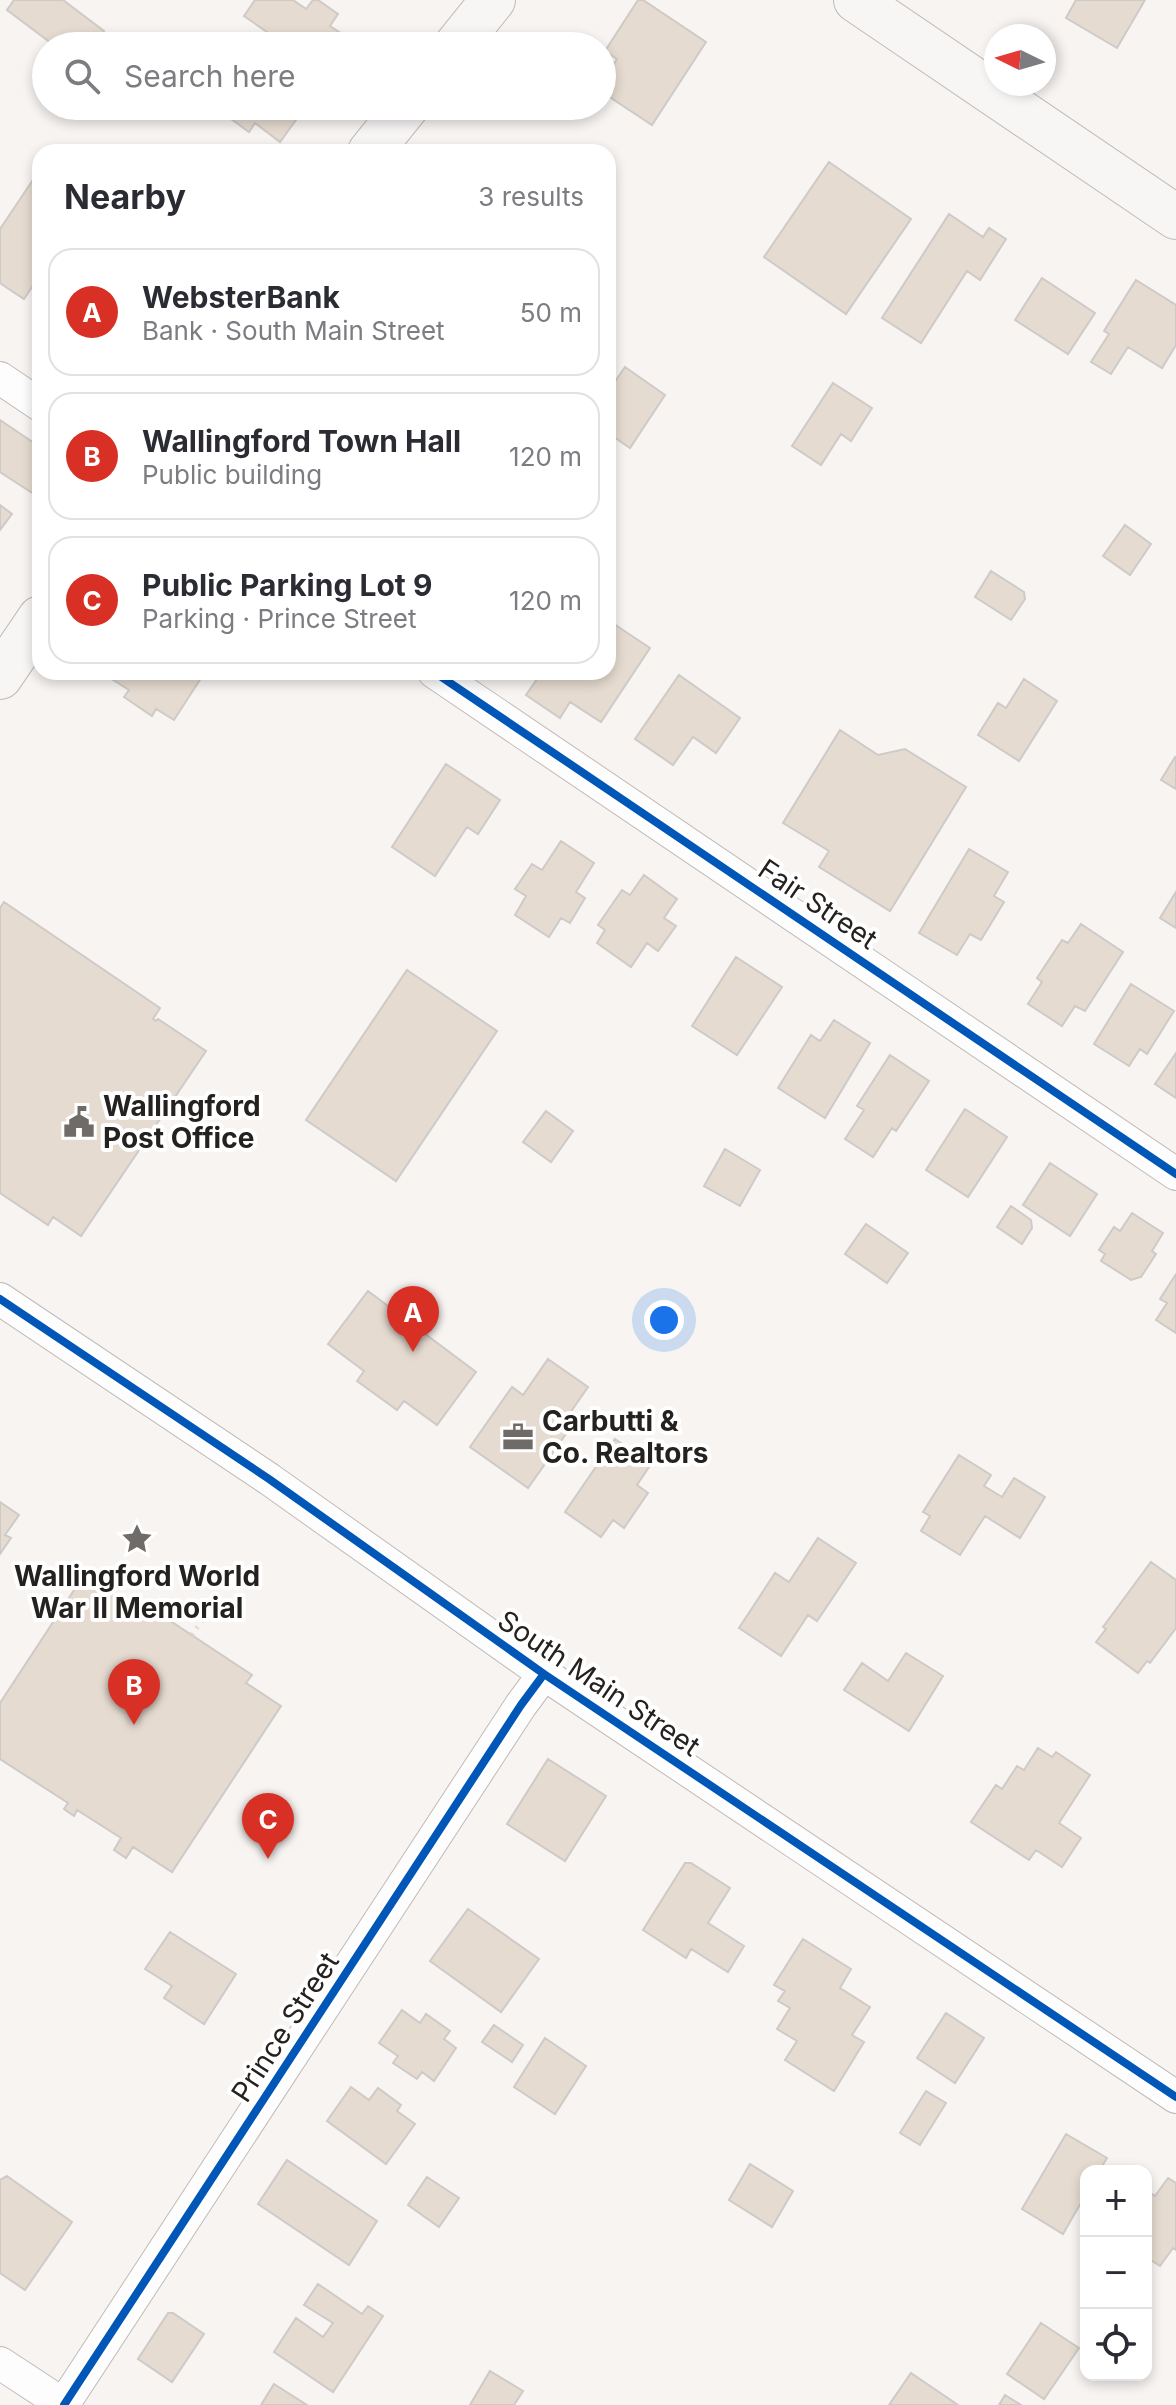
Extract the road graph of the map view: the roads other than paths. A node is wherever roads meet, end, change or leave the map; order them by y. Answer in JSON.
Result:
{"nodes":[{"id":1,"x":493,"y":0,"type":"edge"},
{"id":2,"x":856,"y":0,"type":"edge"},
{"id":3,"x":467,"y":32,"type":"edge"},
{"id":4,"x":396,"y":120,"type":"edge"},
{"id":5,"x":376,"y":144,"type":"edge"},
{"id":6,"x":1176,"y":217,"type":"edge"},
{"id":7,"x":0,"y":378,"type":"edge"},
{"id":8,"x":32,"y":400,"type":"edge"},
{"id":9,"x":32,"y":630,"type":"edge"},
{"id":10,"x":0,"y":677,"type":"edge"},
{"id":11,"x":446,"y":680,"type":"edge"},
{"id":12,"x":1176,"y":1174,"type":"edge"},
{"id":13,"x":0,"y":1299,"type":"edge"},
{"id":14,"x":544,"y":1674,"type":"junction"},
{"id":15,"x":1176,"y":2097,"type":"edge"},
{"id":16,"x":0,"y":2363,"type":"edge"},
{"id":17,"x":64,"y":2405,"type":"edge"}],
"edges":[{"from":1,"to":3,"type":"main road"},
{"from":2,"to":6,"type":"main road"},
{"from":4,"to":5,"type":"main road"},
{"from":7,"to":8,"type":"street"},
{"from":9,"to":10,"type":"main road"},
{"from":11,"to":12,"type":"street","name":"Fair Street"},
{"from":13,"to":14,"type":"street","name":"South Main Street"},
{"from":14,"to":15,"type":"street","name":"South Main Street"},
{"from":14,"to":17,"type":"street","name":"Prince Street"},
{"from":16,"to":17,"type":"street"}]}
